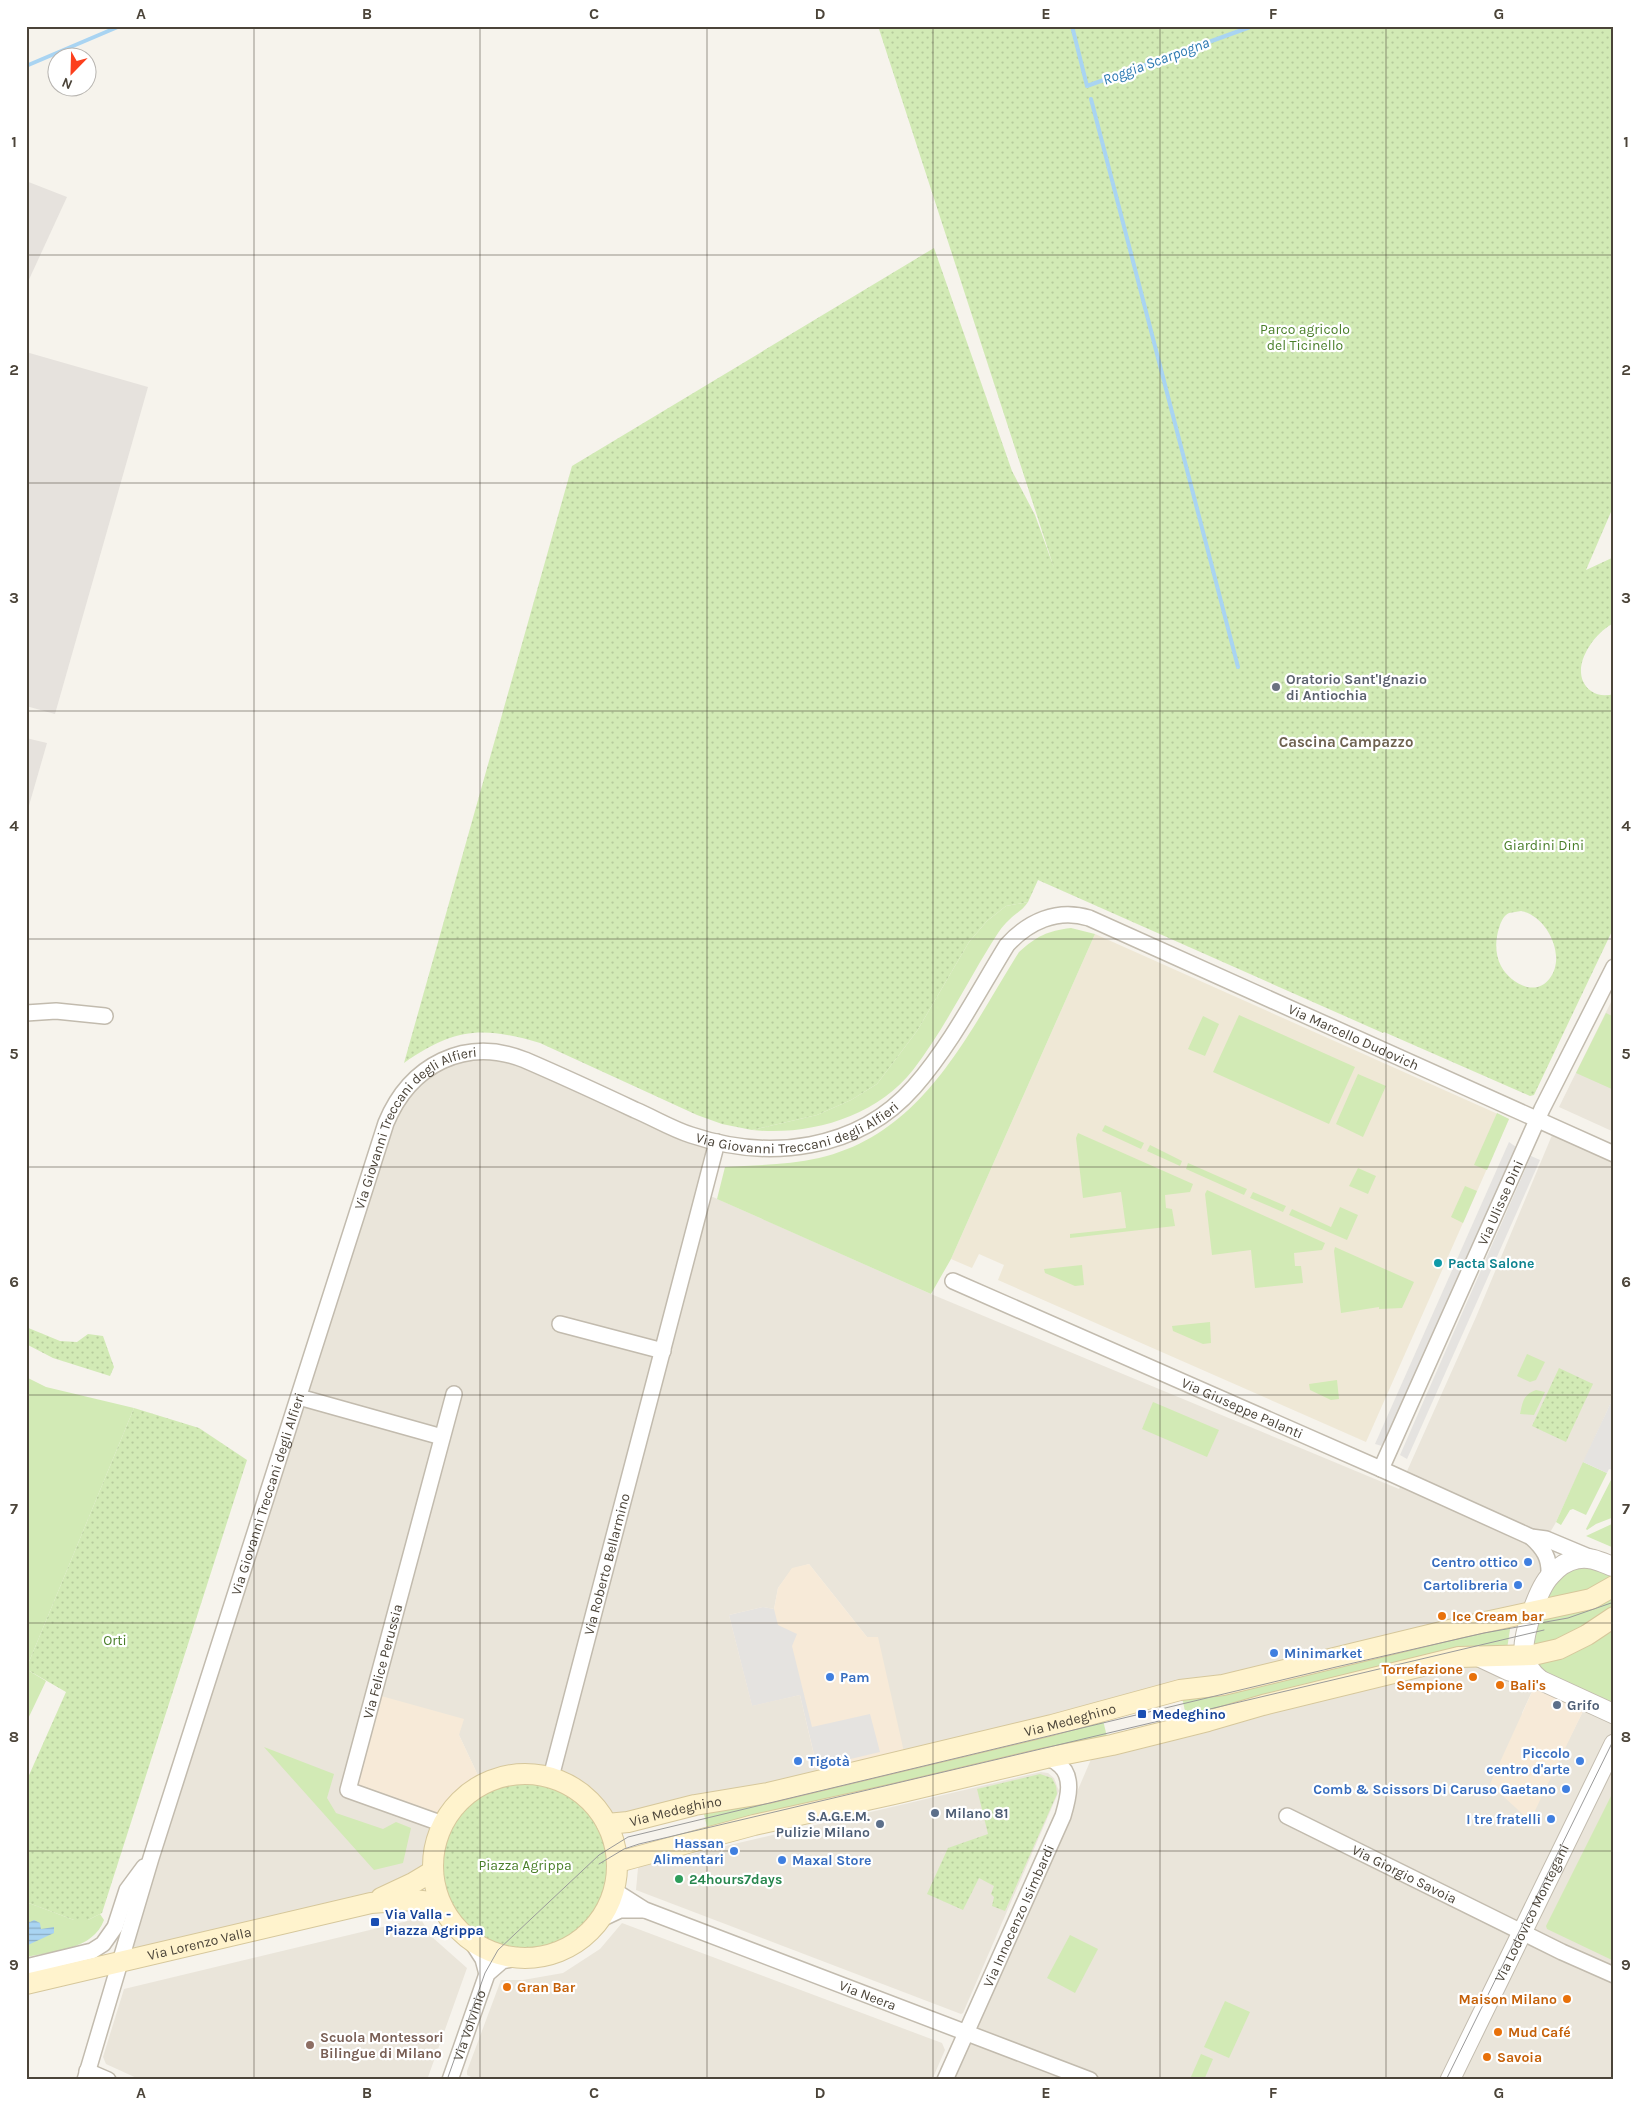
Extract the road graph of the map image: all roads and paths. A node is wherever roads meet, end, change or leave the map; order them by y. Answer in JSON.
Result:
{"nodes":[{"id":1,"x":1094,"y":920,"type":"joint"},
{"id":2,"x":1614,"y":967,"type":"edge"},
{"id":3,"x":26,"y":1013,"type":"edge"},
{"id":4,"x":105,"y":1016,"type":"dead end"},
{"id":5,"x":1538,"y":1119,"type":"junction"},
{"id":6,"x":717,"y":1142,"type":"junction"},
{"id":7,"x":1614,"y":1154,"type":"edge"},
{"id":8,"x":953,"y":1281,"type":"dead end"},
{"id":9,"x":560,"y":1324,"type":"dead end"},
{"id":10,"x":663,"y":1351,"type":"junction"},
{"id":11,"x":454,"y":1394,"type":"dead end"},
{"id":12,"x":299,"y":1397,"type":"junction"},
{"id":13,"x":442,"y":1438,"type":"junction"},
{"id":14,"x":1381,"y":1469,"type":"junction"},
{"id":15,"x":1531,"y":1536,"type":"junction"},
{"id":16,"x":1589,"y":1557,"type":"junction"},
{"id":17,"x":1614,"y":1567,"type":"edge"},
{"id":18,"x":1549,"y":1576,"type":"junction"},
{"id":19,"x":1614,"y":1586,"type":"edge"},
{"id":20,"x":1532,"y":1612,"type":"junction"},
{"id":21,"x":1614,"y":1617,"type":"edge"},
{"id":22,"x":1524,"y":1655,"type":"junction"},
{"id":23,"x":1477,"y":1656,"type":"junction"},
{"id":24,"x":1540,"y":1680,"type":"junction"},
{"id":25,"x":1614,"y":1714,"type":"edge"},
{"id":26,"x":1614,"y":1744,"type":"edge"},
{"id":27,"x":1046,"y":1758,"type":"junction"},
{"id":28,"x":551,"y":1778,"type":"junction"},
{"id":29,"x":1287,"y":1816,"type":"dead end"},
{"id":30,"x":442,"y":1824,"type":"junction"},
{"id":31,"x":607,"y":1824,"type":"junction"},
{"id":32,"x":151,"y":1858,"type":"junction"},
{"id":33,"x":618,"y":1862,"type":"junction"},
{"id":34,"x":433,"y":1872,"type":"junction"},
{"id":35,"x":615,"y":1891,"type":"junction"},
{"id":36,"x":371,"y":1903,"type":"junction"},
{"id":37,"x":440,"y":1903,"type":"junction"},
{"id":38,"x":646,"y":1910,"type":"junction"},
{"id":39,"x":602,"y":1918,"type":"junction"},
{"id":40,"x":1522,"y":1931,"type":"junction"},
{"id":41,"x":472,"y":1942,"type":"junction"},
{"id":42,"x":516,"y":1958,"type":"junction"},
{"id":43,"x":120,"y":1962,"type":"junction"},
{"id":44,"x":26,"y":1968,"type":"edge"},
{"id":45,"x":487,"y":1974,"type":"junction"},
{"id":46,"x":1614,"y":1975,"type":"edge"},
{"id":47,"x":26,"y":1984,"type":"edge"},
{"id":48,"x":966,"y":2032,"type":"junction"},
{"id":49,"x":86,"y":2075,"type":"edge"},
{"id":50,"x":452,"y":2079,"type":"edge"},
{"id":51,"x":108,"y":2080,"type":"edge"},
{"id":52,"x":945,"y":2080,"type":"edge"},
{"id":53,"x":1090,"y":2080,"type":"edge"},
{"id":54,"x":1450,"y":2080,"type":"edge"}],
"edges":[{"from":1,"to":5,"type":"street","name":"Via Marcello Dudovich"},
{"from":1,"to":6,"type":"street","name":"Via Giovanni Treccani degli Alfieri"},
{"from":2,"to":5,"type":"street","name":"Via Ulisse Dini"},
{"from":3,"to":4,"type":"street"},
{"from":5,"to":7,"type":"street","name":"Via Marcello Dudovich"},
{"from":5,"to":14,"type":"street","name":"Via Ulisse Dini"},
{"from":6,"to":10,"type":"street","name":"Via Roberto Bellarmino"},
{"from":6,"to":12,"type":"street","name":"Via Giovanni Treccani degli Alfieri"},
{"from":8,"to":14,"type":"street","name":"Via Giuseppe Palanti"},
{"from":9,"to":10,"type":"street"},
{"from":10,"to":28,"type":"street","name":"Via Roberto Bellarmino"},
{"from":11,"to":13,"type":"street","name":"Via Felice Perussia"},
{"from":12,"to":13,"type":"street"},
{"from":12,"to":32,"type":"street","name":"Via Giovanni Treccani degli Alfieri"},
{"from":13,"to":30,"type":"street","name":"Via Felice Perussia"},
{"from":14,"to":15,"type":"street","name":"Via Giuseppe Palanti"},
{"from":15,"to":16,"type":"street","name":"Via Giuseppe Palanti"},
{"from":15,"to":18,"type":"street"},
{"from":16,"to":17,"type":"street"},
{"from":16,"to":18,"type":"street"},
{"from":18,"to":20,"type":"street"},
{"from":19,"to":20,"type":"main road","name":"Via Medeghino"},
{"from":20,"to":22,"type":"street"},
{"from":20,"to":31,"type":"main road","name":"Via Medeghino"},
{"from":21,"to":22,"type":"main road"},
{"from":22,"to":23,"type":"main road"},
{"from":22,"to":24,"type":"street"},
{"from":23,"to":24,"type":"street"},
{"from":23,"to":27,"type":"main road"},
{"from":24,"to":25,"type":"street"},
{"from":26,"to":40,"type":"street","name":"Via Lodovico Montegani"},
{"from":27,"to":33,"type":"main road"},
{"from":27,"to":48,"type":"street","name":"Via Innocenzo Isimbardi"},
{"from":28,"to":30,"type":"main road"},
{"from":28,"to":31,"type":"main road"},
{"from":29,"to":40,"type":"street","name":"Via Giorgio Savoia"},
{"from":30,"to":34,"type":"main road"},
{"from":31,"to":33,"type":"main road"},
{"from":32,"to":43,"type":"street","name":"Via Giovanni Treccani degli Alfieri"},
{"from":32,"to":44,"type":"street","name":"Via Giovanni Treccani degli Alfieri"},
{"from":33,"to":35,"type":"main road"},
{"from":34,"to":36,"type":"main road","name":"Via Lorenzo Valla"},
{"from":34,"to":37,"type":"main road"},
{"from":35,"to":38,"type":"street","name":"Via Neera"},
{"from":35,"to":39,"type":"main road"},
{"from":36,"to":37,"type":"main road","name":"Via Lorenzo Valla"},
{"from":36,"to":43,"type":"main road","name":"Via Lorenzo Valla"},
{"from":37,"to":41,"type":"main road"},
{"from":38,"to":39,"type":"street","name":"Via Neera"},
{"from":38,"to":48,"type":"street","name":"Via Neera"},
{"from":39,"to":42,"type":"main road"},
{"from":40,"to":46,"type":"street","name":"Via Giorgio Savoia"},
{"from":40,"to":54,"type":"street","name":"Via Lodovico Montegani"},
{"from":41,"to":42,"type":"main road"},
{"from":41,"to":45,"type":"street","name":"Via Volvinio"},
{"from":42,"to":45,"type":"street","name":"Via Volvinio"},
{"from":43,"to":47,"type":"main road","name":"Via Lorenzo Valla"},
{"from":43,"to":49,"type":"street","name":"Via Giovanni Treccani degli Alfieri"},
{"from":45,"to":50,"type":"street","name":"Via Volvinio"},
{"from":48,"to":52,"type":"street","name":"Via Innocenzo Isimbardi"},
{"from":48,"to":53,"type":"street","name":"Via Neera"},
{"from":49,"to":51,"type":"street"}]}
